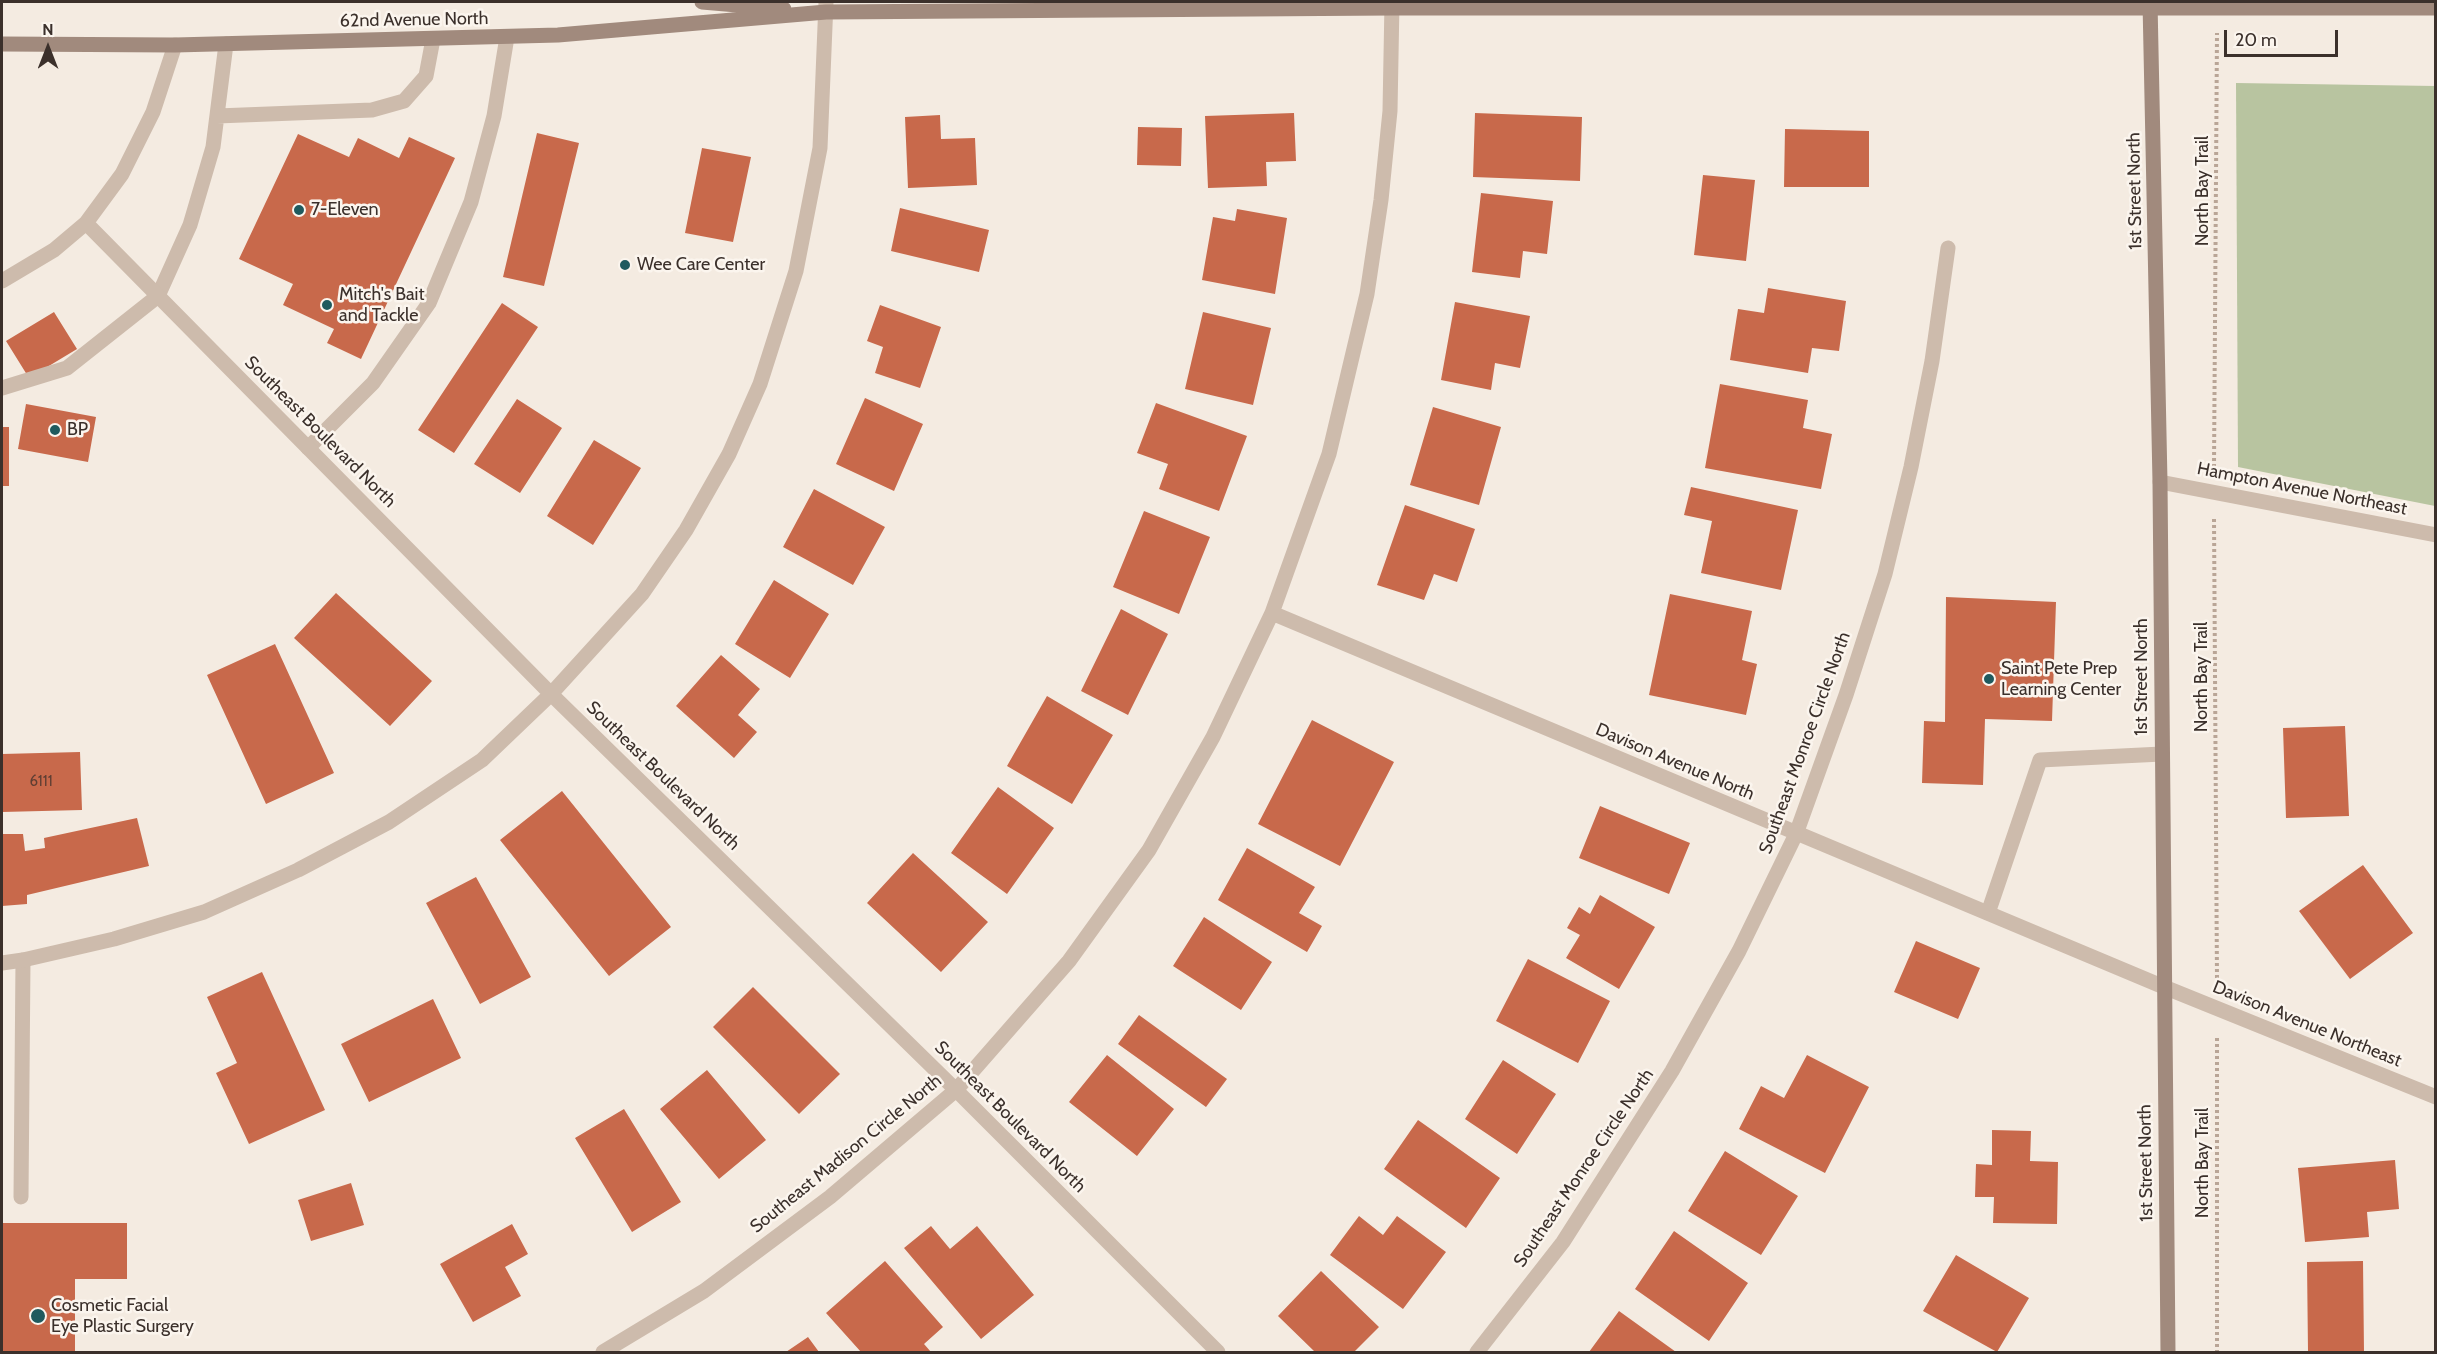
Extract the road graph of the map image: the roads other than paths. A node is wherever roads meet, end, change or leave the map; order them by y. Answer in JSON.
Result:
{"nodes":[{"id":1,"x":702,"y":2,"type":"edge"},
{"id":2,"x":1392,"y":5,"type":"edge"},
{"id":3,"x":1816,"y":5,"type":"edge"},
{"id":4,"x":983,"y":6,"type":"edge"},
{"id":5,"x":1097,"y":6,"type":"edge"},
{"id":6,"x":2150,"y":6,"type":"edge"},
{"id":7,"x":826,"y":7,"type":"edge"},
{"id":8,"x":2436,"y":8,"type":"edge"},
{"id":9,"x":507,"y":37,"type":"junction"},
{"id":10,"x":433,"y":39,"type":"junction"},
{"id":11,"x":2,"y":44,"type":"edge"},
{"id":12,"x":226,"y":44,"type":"junction"},
{"id":13,"x":175,"y":45,"type":"junction"},
{"id":14,"x":217,"y":116,"type":"junction"},
{"id":15,"x":86,"y":223,"type":"junction"},
{"id":16,"x":1948,"y":248,"type":"dead end"},
{"id":17,"x":2,"y":281,"type":"edge"},
{"id":18,"x":158,"y":296,"type":"junction"},
{"id":19,"x":2,"y":388,"type":"edge"},
{"id":20,"x":308,"y":448,"type":"junction"},
{"id":21,"x":2160,"y":482,"type":"junction"},
{"id":22,"x":2436,"y":535,"type":"edge"},
{"id":23,"x":1272,"y":613,"type":"junction"},
{"id":24,"x":551,"y":694,"type":"junction"},
{"id":25,"x":2162,"y":754,"type":"junction"},
{"id":26,"x":1796,"y":834,"type":"junction"},
{"id":27,"x":1988,"y":913,"type":"junction"},
{"id":28,"x":23,"y":960,"type":"junction"},
{"id":29,"x":2,"y":963,"type":"edge"},
{"id":30,"x":2164,"y":987,"type":"junction"},
{"id":31,"x":956,"y":1090,"type":"junction"},
{"id":32,"x":2436,"y":1097,"type":"edge"},
{"id":33,"x":21,"y":1197,"type":"dead end"},
{"id":34,"x":603,"y":1353,"type":"edge"},
{"id":35,"x":1218,"y":1353,"type":"edge"},
{"id":36,"x":1477,"y":1353,"type":"edge"},
{"id":37,"x":2168,"y":1353,"type":"edge"}],
"edges":[{"from":1,"to":7,"type":"street","name":"62nd Avenue North"},
{"from":2,"to":3,"type":"street","name":"62nd Avenue North"},
{"from":2,"to":5,"type":"street","name":"62nd Avenue North"},
{"from":2,"to":23,"type":"street","name":"Southeast Madison Circle North"},
{"from":3,"to":6,"type":"street","name":"62nd Avenue North"},
{"from":4,"to":5,"type":"street","name":"62nd Avenue North"},
{"from":4,"to":7,"type":"street","name":"62nd Avenue North"},
{"from":6,"to":8,"type":"street","name":"62nd Avenue North"},
{"from":6,"to":21,"type":"street","name":"1st Street North"},
{"from":7,"to":9,"type":"street","name":"62nd Avenue North"},
{"from":7,"to":24,"type":"street"},
{"from":9,"to":10,"type":"street","name":"62nd Avenue North"},
{"from":9,"to":20,"type":"street"},
{"from":10,"to":12,"type":"street","name":"62nd Avenue North"},
{"from":10,"to":14,"type":"street"},
{"from":11,"to":13,"type":"street","name":"62nd Avenue North"},
{"from":12,"to":13,"type":"street","name":"62nd Avenue North"},
{"from":12,"to":14,"type":"street"},
{"from":13,"to":15,"type":"street"},
{"from":14,"to":18,"type":"street"},
{"from":15,"to":17,"type":"street"},
{"from":15,"to":18,"type":"street","name":"Southeast Boulevard North"},
{"from":16,"to":26,"type":"street","name":"Southeast Monroe Circle North"},
{"from":18,"to":19,"type":"street"},
{"from":18,"to":20,"type":"street","name":"Southeast Boulevard North"},
{"from":20,"to":24,"type":"street","name":"Southeast Boulevard North"},
{"from":21,"to":22,"type":"street","name":"Hampton Avenue Northeast"},
{"from":21,"to":25,"type":"street","name":"1st Street North"},
{"from":23,"to":26,"type":"street","name":"Davison Avenue North"},
{"from":23,"to":31,"type":"street","name":"Southeast Madison Circle North"},
{"from":24,"to":28,"type":"street"},
{"from":24,"to":31,"type":"street","name":"Southeast Boulevard North"},
{"from":25,"to":27,"type":"street"},
{"from":25,"to":30,"type":"street","name":"1st Street North"},
{"from":26,"to":27,"type":"street","name":"Davison Avenue North"},
{"from":26,"to":36,"type":"street","name":"Southeast Monroe Circle North"},
{"from":27,"to":30,"type":"street","name":"Davison Avenue North"},
{"from":28,"to":29,"type":"street"},
{"from":28,"to":33,"type":"street"},
{"from":30,"to":32,"type":"street","name":"Davison Avenue Northeast"},
{"from":30,"to":37,"type":"street","name":"1st Street North"},
{"from":31,"to":34,"type":"street","name":"Southeast Madison Circle North"},
{"from":31,"to":35,"type":"street","name":"Southeast Boulevard North"}]}
